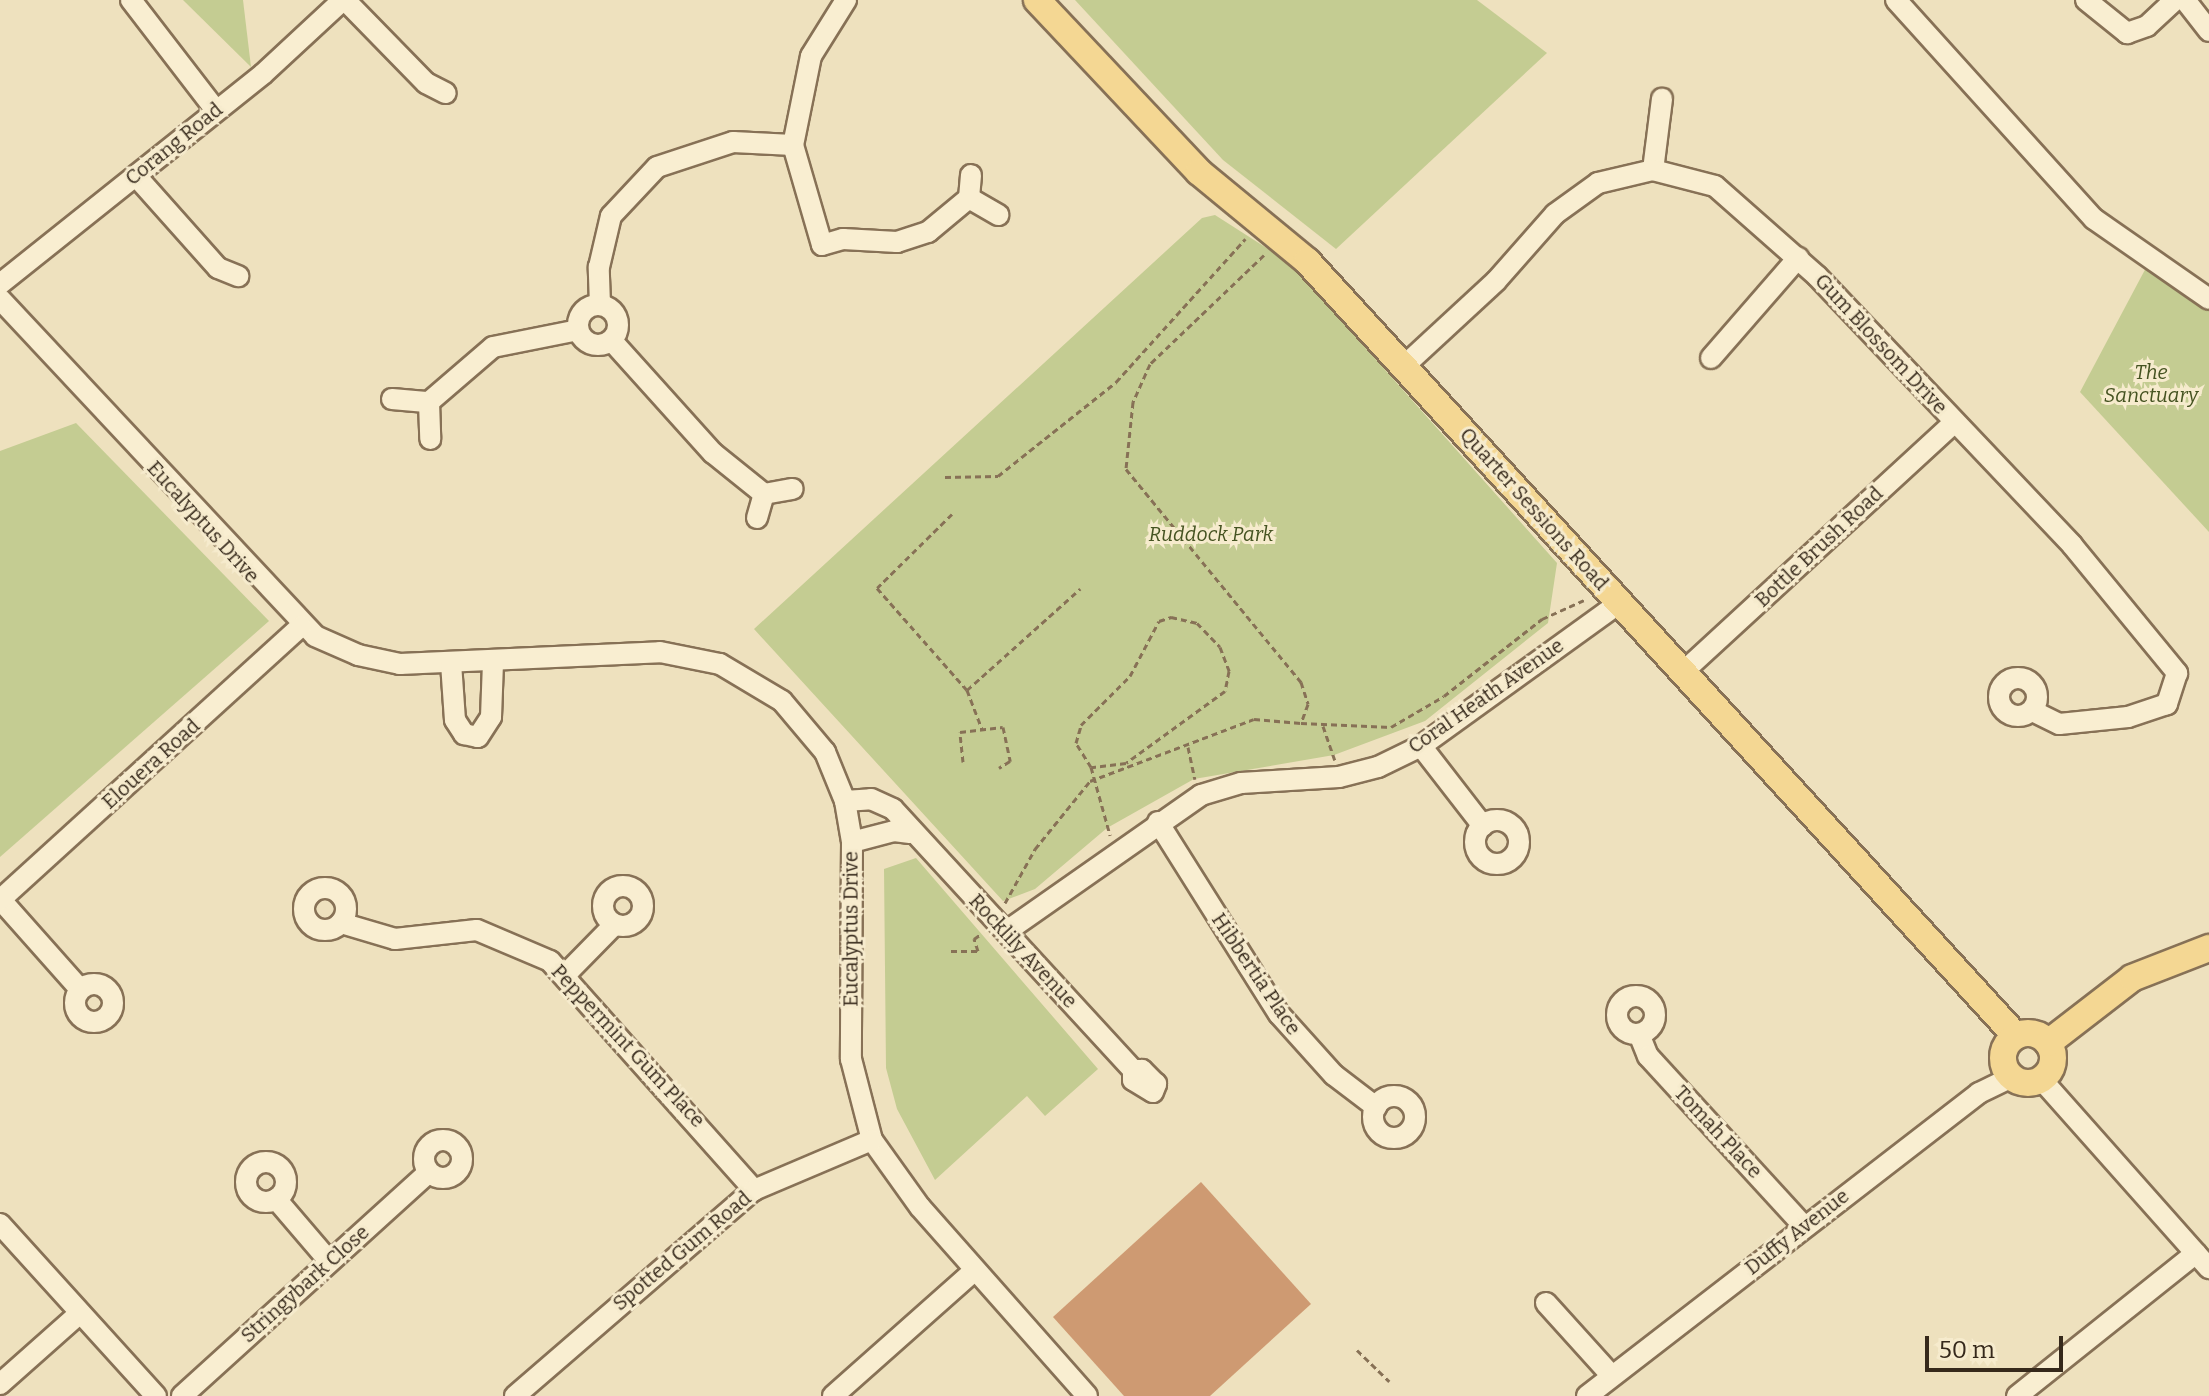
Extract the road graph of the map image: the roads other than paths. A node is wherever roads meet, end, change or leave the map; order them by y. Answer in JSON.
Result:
{"nodes":[{"id":1,"x":131,"y":0,"type":"edge"},
{"id":2,"x":344,"y":0,"type":"edge"},
{"id":3,"x":846,"y":0,"type":"edge"},
{"id":4,"x":1037,"y":0,"type":"edge"},
{"id":5,"x":1896,"y":0,"type":"edge"},
{"id":6,"x":2086,"y":0,"type":"edge"},
{"id":7,"x":2175,"y":0,"type":"edge"},
{"id":8,"x":2185,"y":0,"type":"edge"},
{"id":9,"x":2209,"y":31,"type":"edge"},
{"id":10,"x":446,"y":93,"type":"dead end"},
{"id":11,"x":1662,"y":99,"type":"dead end"},
{"id":12,"x":215,"y":109,"type":"junction"},
{"id":13,"x":793,"y":145,"type":"junction"},
{"id":14,"x":1653,"y":170,"type":"junction"},
{"id":15,"x":971,"y":175,"type":"dead end"},
{"id":16,"x":136,"y":176,"type":"junction"},
{"id":17,"x":969,"y":198,"type":"junction"},
{"id":18,"x":998,"y":215,"type":"dead end"},
{"id":19,"x":1798,"y":258,"type":"junction"},
{"id":20,"x":238,"y":276,"type":"dead end"},
{"id":21,"x":0,"y":284,"type":"edge"},
{"id":22,"x":0,"y":299,"type":"edge"},
{"id":23,"x":2209,"y":299,"type":"edge"},
{"id":24,"x":600,"y":305,"type":"junction"},
{"id":25,"x":578,"y":330,"type":"junction"},
{"id":26,"x":612,"y":341,"type":"junction"},
{"id":27,"x":1711,"y":358,"type":"dead end"},
{"id":28,"x":1404,"y":366,"type":"junction"},
{"id":29,"x":392,"y":399,"type":"dead end"},
{"id":30,"x":429,"y":402,"type":"junction"},
{"id":31,"x":1955,"y":422,"type":"junction"},
{"id":32,"x":430,"y":439,"type":"dead end"},
{"id":33,"x":793,"y":489,"type":"dead end"},
{"id":34,"x":764,"y":494,"type":"junction"},
{"id":35,"x":757,"y":518,"type":"dead end"},
{"id":36,"x":1619,"y":603,"type":"junction"},
{"id":37,"x":301,"y":626,"type":"junction"},
{"id":38,"x":493,"y":662,"type":"junction"},
{"id":39,"x":451,"y":663,"type":"junction"},
{"id":40,"x":1683,"y":672,"type":"junction"},
{"id":41,"x":2032,"y":711,"type":"dead end"},
{"id":42,"x":1421,"y":746,"type":"junction"},
{"id":43,"x":845,"y":801,"type":"junction"},
{"id":44,"x":1158,"y":822,"type":"junction"},
{"id":45,"x":1483,"y":826,"type":"dead end"},
{"id":46,"x":910,"y":833,"type":"junction"},
{"id":47,"x":852,"y":842,"type":"junction"},
{"id":48,"x":0,"y":900,"type":"edge"},
{"id":49,"x":341,"y":923,"type":"dead end"},
{"id":50,"x":614,"y":925,"type":"dead end"},
{"id":51,"x":1002,"y":925,"type":"junction"},
{"id":52,"x":2209,"y":948,"type":"edge"},
{"id":53,"x":566,"y":974,"type":"junction"},
{"id":54,"x":80,"y":989,"type":"dead end"},
{"id":55,"x":1639,"y":1034,"type":"dead end"},
{"id":56,"x":2016,"y":1036,"type":"junction"},
{"id":57,"x":2048,"y":1043,"type":"junction"},
{"id":58,"x":1133,"y":1070,"type":"dead end"},
{"id":59,"x":2012,"y":1077,"type":"junction"},
{"id":60,"x":2041,"y":1079,"type":"junction"},
{"id":61,"x":1376,"y":1107,"type":"dead end"},
{"id":62,"x":872,"y":1140,"type":"junction"},
{"id":63,"x":428,"y":1173,"type":"dead end"},
{"id":64,"x":754,"y":1190,"type":"junction"},
{"id":65,"x":276,"y":1199,"type":"dead end"},
{"id":66,"x":0,"y":1224,"type":"edge"},
{"id":67,"x":1804,"y":1226,"type":"junction"},
{"id":68,"x":329,"y":1261,"type":"junction"},
{"id":69,"x":2202,"y":1261,"type":"edge"},
{"id":70,"x":974,"y":1271,"type":"junction"},
{"id":71,"x":1546,"y":1303,"type":"dead end"},
{"id":72,"x":80,"y":1313,"type":"junction"},
{"id":73,"x":1612,"y":1376,"type":"junction"},
{"id":74,"x":0,"y":1384,"type":"edge"},
{"id":75,"x":156,"y":1396,"type":"edge"},
{"id":76,"x":182,"y":1396,"type":"edge"},
{"id":77,"x":515,"y":1396,"type":"edge"},
{"id":78,"x":833,"y":1396,"type":"edge"},
{"id":79,"x":1087,"y":1396,"type":"edge"},
{"id":80,"x":1587,"y":1396,"type":"edge"},
{"id":81,"x":2017,"y":1396,"type":"edge"}],
"edges":[{"from":1,"to":12,"type":"street"},
{"from":2,"to":10,"type":"street"},
{"from":2,"to":12,"type":"street","name":"Corang Road"},
{"from":3,"to":13,"type":"street"},
{"from":4,"to":28,"type":"main road","name":"Quarter Sessions Road"},
{"from":5,"to":23,"type":"street"},
{"from":6,"to":7,"type":"street"},
{"from":8,"to":9,"type":"street"},
{"from":11,"to":14,"type":"street"},
{"from":12,"to":16,"type":"street","name":"Corang Road"},
{"from":13,"to":17,"type":"street"},
{"from":13,"to":24,"type":"street"},
{"from":14,"to":19,"type":"street","name":"Gum Blossom Drive"},
{"from":14,"to":28,"type":"street","name":"Gum Blossom Drive"},
{"from":15,"to":17,"type":"street"},
{"from":16,"to":20,"type":"street"},
{"from":16,"to":21,"type":"street","name":"Corang Road"},
{"from":17,"to":18,"type":"street"},
{"from":19,"to":27,"type":"street"},
{"from":19,"to":31,"type":"street","name":"Gum Blossom Drive"},
{"from":22,"to":37,"type":"street","name":"Eucalyptus Drive"},
{"from":24,"to":25,"type":"street"},
{"from":24,"to":26,"type":"street"},
{"from":25,"to":26,"type":"street"},
{"from":25,"to":30,"type":"street"},
{"from":26,"to":34,"type":"street"},
{"from":28,"to":36,"type":"main road","name":"Quarter Sessions Road"},
{"from":29,"to":30,"type":"street"},
{"from":30,"to":32,"type":"street"},
{"from":31,"to":40,"type":"street","name":"Bottle Brush Road"},
{"from":31,"to":41,"type":"street","name":"Gum Blossom Drive"},
{"from":33,"to":34,"type":"street"},
{"from":34,"to":35,"type":"street"},
{"from":36,"to":40,"type":"main road","name":"Quarter Sessions Road"},
{"from":36,"to":42,"type":"street","name":"Coral Heath Avenue"},
{"from":37,"to":39,"type":"street","name":"Eucalyptus Drive"},
{"from":37,"to":48,"type":"street","name":"Elouera Road"},
{"from":38,"to":39,"type":"street","name":"Eucalyptus Drive"},
{"from":38,"to":39,"type":"street"},
{"from":38,"to":43,"type":"street","name":"Eucalyptus Drive"},
{"from":40,"to":56,"type":"main road","name":"Quarter Sessions Road"},
{"from":42,"to":44,"type":"street","name":"Coral Heath Avenue"},
{"from":42,"to":45,"type":"street"},
{"from":43,"to":46,"type":"street","name":"Rocklily Avenue"},
{"from":43,"to":47,"type":"street","name":"Eucalyptus Drive"},
{"from":44,"to":51,"type":"street","name":"Coral Heath Avenue"},
{"from":44,"to":61,"type":"street","name":"Hibbertia Place"},
{"from":46,"to":47,"type":"street"},
{"from":46,"to":51,"type":"street","name":"Rocklily Avenue"},
{"from":47,"to":62,"type":"street","name":"Eucalyptus Drive"},
{"from":48,"to":54,"type":"street"},
{"from":49,"to":53,"type":"street","name":"Peppermint Gum Place"},
{"from":50,"to":53,"type":"street"},
{"from":51,"to":58,"type":"street","name":"Rocklily Avenue"},
{"from":52,"to":57,"type":"main road"},
{"from":53,"to":64,"type":"street","name":"Peppermint Gum Place"},
{"from":55,"to":67,"type":"street","name":"Tomah Place"},
{"from":56,"to":57,"type":"main road"},
{"from":56,"to":59,"type":"main road"},
{"from":57,"to":60,"type":"main road"},
{"from":59,"to":60,"type":"main road"},
{"from":59,"to":67,"type":"street","name":"Duffy Avenue"},
{"from":60,"to":69,"type":"street"},
{"from":62,"to":64,"type":"street","name":"Spotted Gum Road"},
{"from":62,"to":70,"type":"street","name":"Eucalyptus Drive"},
{"from":63,"to":68,"type":"street","name":"Stringybark Close"},
{"from":64,"to":77,"type":"street","name":"Spotted Gum Road"},
{"from":65,"to":68,"type":"street"},
{"from":66,"to":72,"type":"street"},
{"from":67,"to":73,"type":"street","name":"Duffy Avenue"},
{"from":68,"to":76,"type":"street","name":"Stringybark Close"},
{"from":69,"to":81,"type":"street"},
{"from":70,"to":78,"type":"street"},
{"from":70,"to":79,"type":"street","name":"Eucalyptus Drive"},
{"from":71,"to":73,"type":"street"},
{"from":72,"to":74,"type":"street"},
{"from":72,"to":75,"type":"street"},
{"from":73,"to":80,"type":"street","name":"Duffy Avenue"}]}
